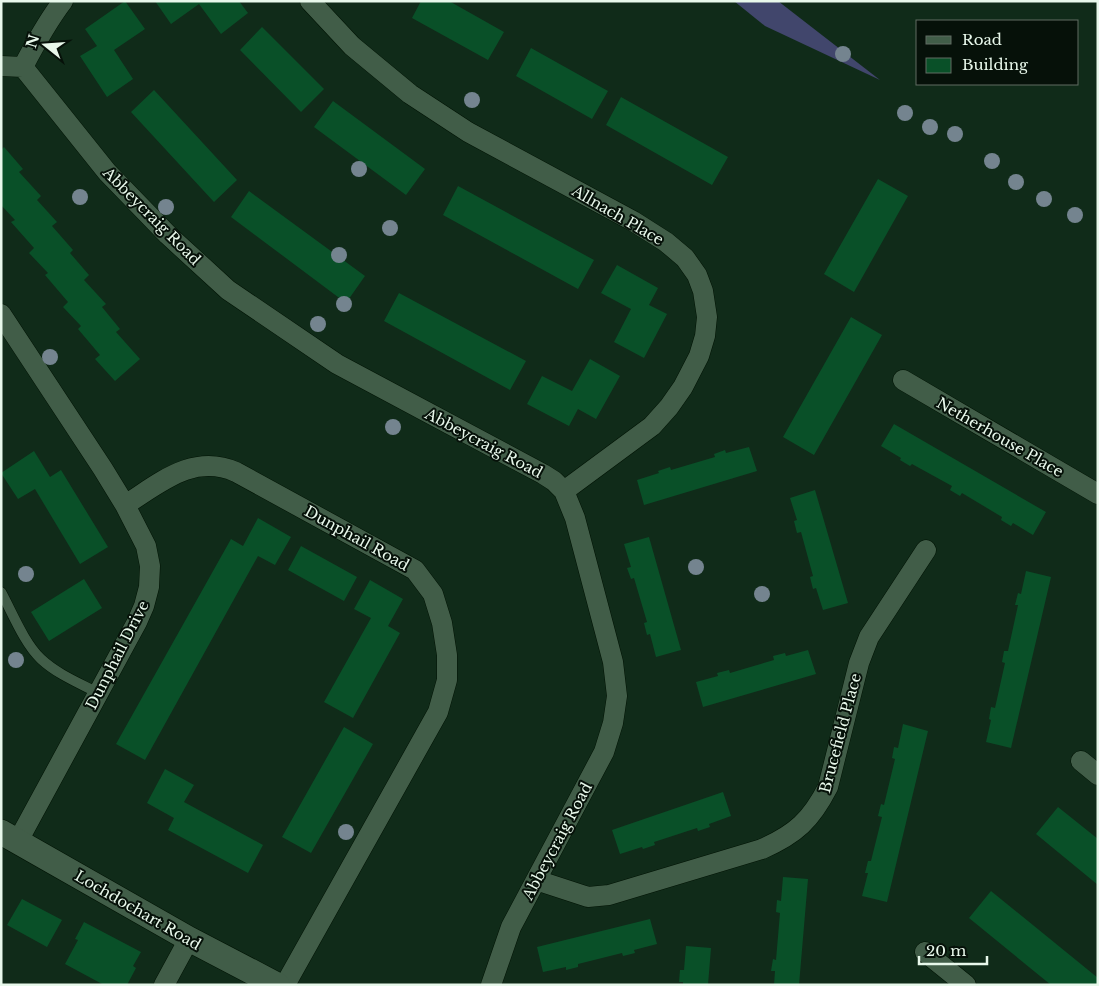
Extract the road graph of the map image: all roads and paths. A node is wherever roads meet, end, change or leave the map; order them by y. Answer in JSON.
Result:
{"nodes":[{"id":1,"x":64,"y":1,"type":"edge"},
{"id":2,"x":310,"y":1,"type":"edge"},
{"id":3,"x":1,"y":66,"type":"edge"},
{"id":4,"x":23,"y":67,"type":"junction"},
{"id":5,"x":1,"y":314,"type":"edge"},
{"id":6,"x":903,"y":380,"type":"dead end"},
{"id":7,"x":564,"y":491,"type":"junction"},
{"id":8,"x":1098,"y":494,"type":"edge"},
{"id":9,"x":125,"y":505,"type":"junction"},
{"id":10,"x":926,"y":550,"type":"dead end"},
{"id":11,"x":1,"y":592,"type":"edge"},
{"id":12,"x":98,"y":693,"type":"junction"},
{"id":13,"x":1080,"y":761,"type":"dead end"},
{"id":14,"x":1098,"y":775,"type":"edge"},
{"id":15,"x":9,"y":836,"type":"edge"},
{"id":16,"x":536,"y":880,"type":"junction"},
{"id":17,"x":188,"y":939,"type":"junction"},
{"id":18,"x":925,"y":952,"type":"dead end"},
{"id":19,"x":164,"y":985,"type":"edge"},
{"id":20,"x":277,"y":985,"type":"edge"},
{"id":21,"x":285,"y":985,"type":"edge"},
{"id":22,"x":490,"y":985,"type":"edge"},
{"id":23,"x":966,"y":985,"type":"edge"}],
"edges":[{"from":1,"to":4,"type":"street"},
{"from":2,"to":7,"type":"street","name":"Allnach Place"},
{"from":3,"to":4,"type":"street"},
{"from":4,"to":7,"type":"street","name":"Abbeycraig Road"},
{"from":5,"to":9,"type":"street","name":"Dunphail Drive"},
{"from":6,"to":8,"type":"street","name":"Netherhouse Place"},
{"from":7,"to":16,"type":"street","name":"Abbeycraig Road"},
{"from":9,"to":12,"type":"street","name":"Dunphail Drive"},
{"from":9,"to":21,"type":"street","name":"Dunphail Road"},
{"from":10,"to":16,"type":"street","name":"Brucefield Place"},
{"from":11,"to":12,"type":"lane"},
{"from":12,"to":15,"type":"street","name":"Dunphail Drive"},
{"from":13,"to":14,"type":"street"},
{"from":15,"to":17,"type":"street","name":"Lochdochart Road"},
{"from":16,"to":22,"type":"street","name":"Abbeycraig Road"},
{"from":17,"to":19,"type":"street"},
{"from":17,"to":20,"type":"street","name":"Lochdochart Road"},
{"from":18,"to":23,"type":"street"}]}
